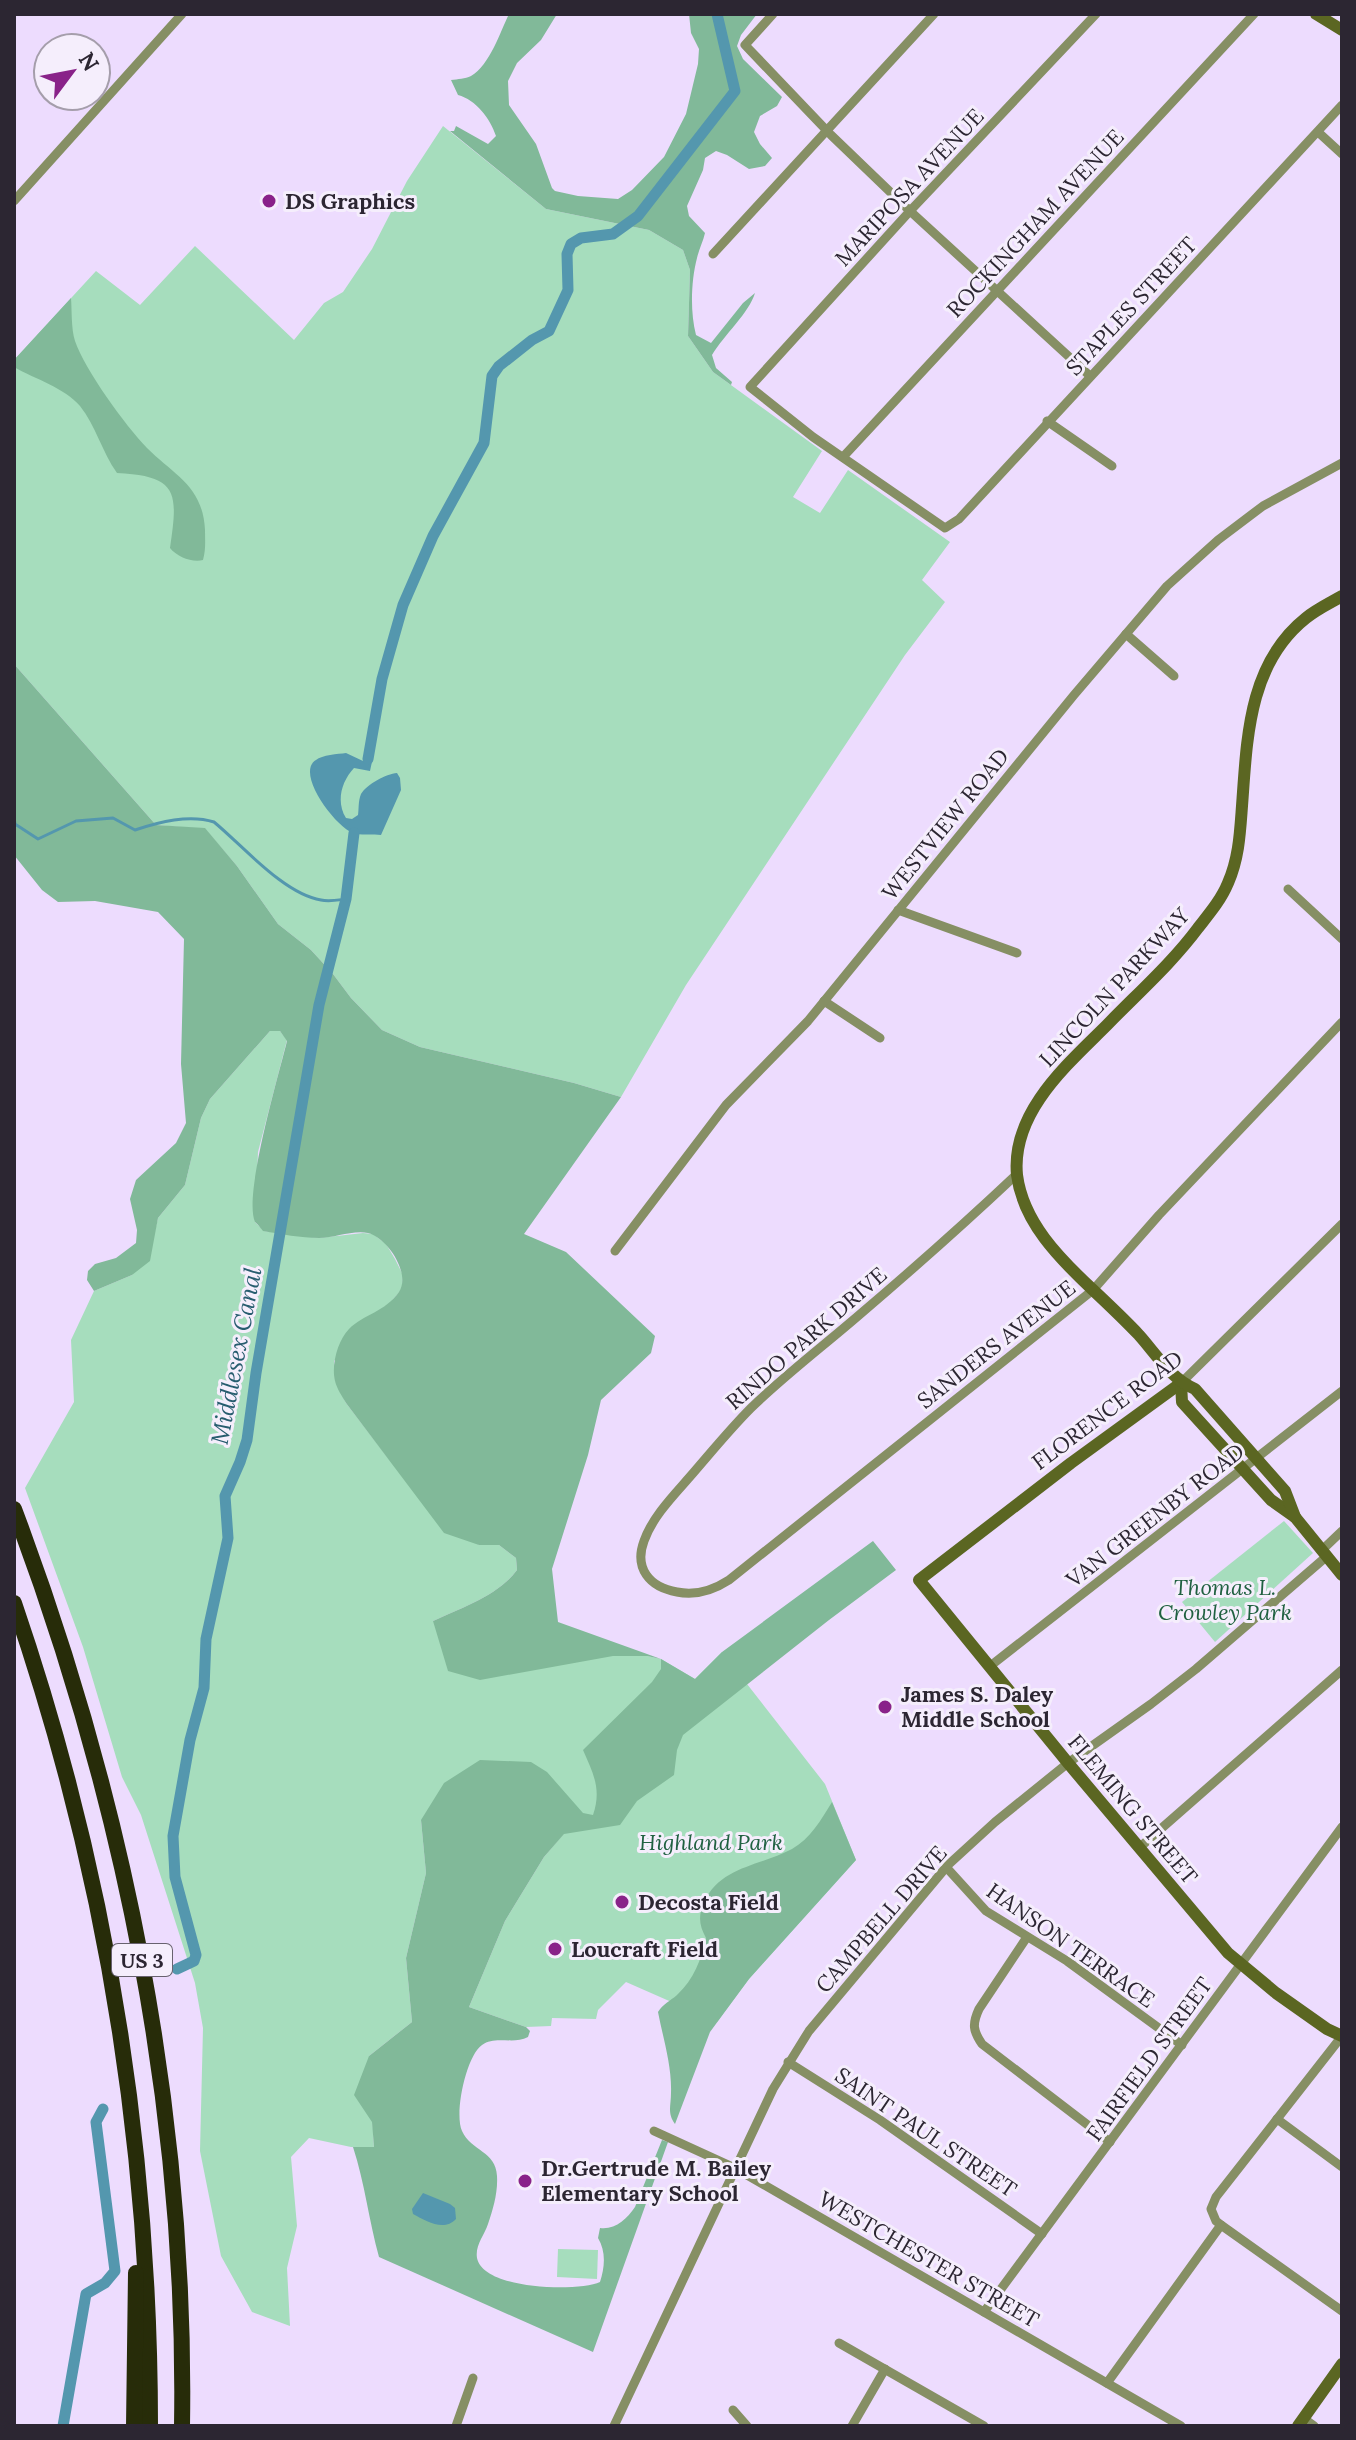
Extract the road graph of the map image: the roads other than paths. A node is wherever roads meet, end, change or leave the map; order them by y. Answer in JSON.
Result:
{"nodes":[{"id":1,"x":182,"y":14,"type":"edge"},
{"id":2,"x":773,"y":14,"type":"edge"},
{"id":3,"x":934,"y":14,"type":"edge"},
{"id":4,"x":1096,"y":14,"type":"edge"},
{"id":5,"x":1254,"y":14,"type":"edge"},
{"id":6,"x":1316,"y":14,"type":"edge"},
{"id":7,"x":1342,"y":30,"type":"edge"},
{"id":8,"x":1342,"y":105,"type":"edge"},
{"id":9,"x":826,"y":131,"type":"junction"},
{"id":10,"x":1318,"y":132,"type":"junction"},
{"id":11,"x":1342,"y":154,"type":"edge"},
{"id":12,"x":14,"y":201,"type":"edge"},
{"id":13,"x":910,"y":211,"type":"junction"},
{"id":14,"x":713,"y":254,"type":"dead end"},
{"id":15,"x":997,"y":291,"type":"junction"},
{"id":16,"x":1090,"y":376,"type":"junction"},
{"id":17,"x":1047,"y":421,"type":"junction"},
{"id":18,"x":843,"y":457,"type":"junction"},
{"id":19,"x":1342,"y":463,"type":"edge"},
{"id":20,"x":1112,"y":466,"type":"dead end"},
{"id":21,"x":1342,"y":596,"type":"edge"},
{"id":22,"x":1126,"y":634,"type":"junction"},
{"id":23,"x":1174,"y":676,"type":"dead end"},
{"id":24,"x":1288,"y":889,"type":"dead end"},
{"id":25,"x":898,"y":910,"type":"junction"},
{"id":26,"x":1342,"y":939,"type":"edge"},
{"id":27,"x":1017,"y":953,"type":"dead end"},
{"id":28,"x":824,"y":1001,"type":"junction"},
{"id":29,"x":1342,"y":1022,"type":"edge"},
{"id":30,"x":880,"y":1038,"type":"dead end"},
{"id":31,"x":1017,"y":1174,"type":"junction"},
{"id":32,"x":1342,"y":1224,"type":"edge"},
{"id":33,"x":615,"y":1251,"type":"dead end"},
{"id":34,"x":1093,"y":1290,"type":"junction"},
{"id":35,"x":1181,"y":1383,"type":"junction"},
{"id":36,"x":1342,"y":1391,"type":"edge"},
{"id":37,"x":1257,"y":1459,"type":"junction"},
{"id":38,"x":1244,"y":1470,"type":"junction"},
{"id":39,"x":14,"y":1509,"type":"edge"},
{"id":40,"x":1295,"y":1517,"type":"junction"},
{"id":41,"x":1342,"y":1531,"type":"edge"},
{"id":42,"x":642,"y":1549,"type":"joint"},
{"id":43,"x":1323,"y":1554,"type":"junction"},
{"id":44,"x":1342,"y":1575,"type":"edge"},
{"id":45,"x":919,"y":1580,"type":"joint"},
{"id":46,"x":14,"y":1603,"type":"edge"},
{"id":47,"x":989,"y":1667,"type":"junction"},
{"id":48,"x":1342,"y":1670,"type":"edge"},
{"id":49,"x":1068,"y":1763,"type":"junction"},
{"id":50,"x":1342,"y":1827,"type":"edge"},
{"id":51,"x":1139,"y":1848,"type":"junction"},
{"id":52,"x":946,"y":1867,"type":"junction"},
{"id":53,"x":1027,"y":1937,"type":"junction"},
{"id":54,"x":1241,"y":1965,"type":"junction"},
{"id":55,"x":1342,"y":2036,"type":"edge"},
{"id":56,"x":1182,"y":2045,"type":"junction"},
{"id":57,"x":788,"y":2062,"type":"junction"},
{"id":58,"x":1277,"y":2119,"type":"junction"},
{"id":59,"x":654,"y":2131,"type":"dead end"},
{"id":60,"x":1110,"y":2142,"type":"junction"},
{"id":61,"x":138,"y":2164,"type":"junction"},
{"id":62,"x":1342,"y":2167,"type":"edge"},
{"id":63,"x":735,"y":2168,"type":"junction"},
{"id":64,"x":1221,"y":2225,"type":"junction"},
{"id":65,"x":1042,"y":2234,"type":"junction"},
{"id":66,"x":1342,"y":2311,"type":"edge"},
{"id":67,"x":984,"y":2312,"type":"junction"},
{"id":68,"x":839,"y":2343,"type":"dead end"},
{"id":69,"x":1342,"y":2364,"type":"edge"},
{"id":70,"x":885,"y":2369,"type":"junction"},
{"id":71,"x":473,"y":2378,"type":"dead end"},
{"id":72,"x":1107,"y":2383,"type":"junction"},
{"id":73,"x":733,"y":2410,"type":"dead end"},
{"id":74,"x":1305,"y":2423,"type":"edge"},
{"id":75,"x":134,"y":2426,"type":"edge"},
{"id":76,"x":150,"y":2426,"type":"edge"},
{"id":77,"x":182,"y":2426,"type":"edge"},
{"id":78,"x":456,"y":2426,"type":"edge"},
{"id":79,"x":614,"y":2426,"type":"edge"},
{"id":80,"x":747,"y":2426,"type":"edge"},
{"id":81,"x":852,"y":2426,"type":"edge"},
{"id":82,"x":984,"y":2426,"type":"edge"},
{"id":83,"x":1181,"y":2426,"type":"edge"}],
"edges":[{"from":1,"to":12,"type":"street"},
{"from":2,"to":9,"type":"street"},
{"from":3,"to":9,"type":"street"},
{"from":4,"to":13,"type":"street","name":"MARIPOSA AVENUE"},
{"from":5,"to":15,"type":"street","name":"ROCKINGHAM AVENUE"},
{"from":6,"to":7,"type":"street"},
{"from":8,"to":10,"type":"street","name":"STAPLES STREET"},
{"from":9,"to":13,"type":"street"},
{"from":9,"to":14,"type":"street"},
{"from":10,"to":11,"type":"street"},
{"from":10,"to":16,"type":"street","name":"STAPLES STREET"},
{"from":13,"to":15,"type":"street"},
{"from":13,"to":18,"type":"street","name":"MARIPOSA AVENUE"},
{"from":15,"to":16,"type":"street"},
{"from":15,"to":18,"type":"street","name":"ROCKINGHAM AVENUE"},
{"from":16,"to":17,"type":"street","name":"STAPLES STREET"},
{"from":17,"to":18,"type":"street","name":"STAPLES STREET"},
{"from":17,"to":20,"type":"street"},
{"from":19,"to":22,"type":"street","name":"WESTVIEW ROAD"},
{"from":21,"to":31,"type":"street","name":"LINCOLN PARKWAY"},
{"from":22,"to":23,"type":"street"},
{"from":22,"to":25,"type":"street","name":"WESTVIEW ROAD"},
{"from":24,"to":26,"type":"street"},
{"from":25,"to":27,"type":"street"},
{"from":25,"to":28,"type":"street","name":"WESTVIEW ROAD"},
{"from":28,"to":30,"type":"street"},
{"from":28,"to":33,"type":"street","name":"WESTVIEW ROAD"},
{"from":29,"to":34,"type":"street","name":"SANDERS AVENUE"},
{"from":31,"to":34,"type":"street","name":"LINCOLN PARKWAY"},
{"from":31,"to":42,"type":"street","name":"RINDO PARK DRIVE"},
{"from":32,"to":35,"type":"street","name":"FLORENCE ROAD"},
{"from":34,"to":35,"type":"street","name":"LINCOLN PARKWAY"},
{"from":34,"to":42,"type":"street","name":"SANDERS AVENUE"},
{"from":35,"to":37,"type":"street","name":"LINCOLN PARKWAY"},
{"from":35,"to":38,"type":"street","name":"LINCOLN PARKWAY"},
{"from":35,"to":45,"type":"street","name":"FLORENCE ROAD"},
{"from":36,"to":37,"type":"street","name":"VAN GREENBY ROAD"},
{"from":37,"to":38,"type":"street","name":"VAN GREENBY ROAD"},
{"from":37,"to":40,"type":"street","name":"LINCOLN PARKWAY"},
{"from":38,"to":40,"type":"street","name":"LINCOLN PARKWAY"},
{"from":38,"to":47,"type":"street","name":"VAN GREENBY ROAD"},
{"from":39,"to":77,"type":"highway","number":"US 3"},
{"from":40,"to":43,"type":"street"},
{"from":41,"to":43,"type":"street","name":"CAMPBELL DRIVE"},
{"from":43,"to":44,"type":"street"},
{"from":43,"to":49,"type":"street","name":"CAMPBELL DRIVE"},
{"from":45,"to":47,"type":"street","name":"FLEMING STREET"},
{"from":46,"to":61,"type":"highway","number":"US 3"},
{"from":47,"to":49,"type":"street","name":"FLEMING STREET"},
{"from":48,"to":51,"type":"street"},
{"from":49,"to":51,"type":"street","name":"FLEMING STREET"},
{"from":49,"to":52,"type":"street","name":"CAMPBELL DRIVE"},
{"from":50,"to":54,"type":"street","name":"FAIRFIELD STREET"},
{"from":51,"to":54,"type":"street","name":"FLEMING STREET"},
{"from":52,"to":53,"type":"street","name":"HANSON TERRACE"},
{"from":52,"to":57,"type":"street","name":"CAMPBELL DRIVE"},
{"from":53,"to":56,"type":"street","name":"HANSON TERRACE"},
{"from":53,"to":60,"type":"street"},
{"from":54,"to":55,"type":"street","name":"FLEMING STREET"},
{"from":54,"to":56,"type":"street","name":"FAIRFIELD STREET"},
{"from":55,"to":58,"type":"street"},
{"from":56,"to":60,"type":"street","name":"FAIRFIELD STREET"},
{"from":57,"to":63,"type":"street","name":"CAMPBELL DRIVE"},
{"from":57,"to":65,"type":"street","name":"SAINT PAUL STREET"},
{"from":58,"to":62,"type":"street"},
{"from":58,"to":64,"type":"street"},
{"from":59,"to":63,"type":"street","name":"WESTCHESTER STREET"},
{"from":60,"to":65,"type":"street","name":"FAIRFIELD STREET"},
{"from":61,"to":75,"type":"highway"},
{"from":61,"to":76,"type":"highway","number":"US 3"},
{"from":63,"to":67,"type":"street","name":"WESTCHESTER STREET"},
{"from":63,"to":79,"type":"street","name":"CAMPBELL DRIVE"},
{"from":64,"to":66,"type":"street"},
{"from":64,"to":72,"type":"street"},
{"from":65,"to":67,"type":"street","name":"FAIRFIELD STREET"},
{"from":67,"to":72,"type":"street","name":"WESTCHESTER STREET"},
{"from":68,"to":70,"type":"street"},
{"from":69,"to":74,"type":"street"},
{"from":70,"to":81,"type":"street"},
{"from":70,"to":82,"type":"street"},
{"from":71,"to":78,"type":"street"},
{"from":72,"to":83,"type":"street","name":"WESTCHESTER STREET"},
{"from":73,"to":80,"type":"street"}]}
